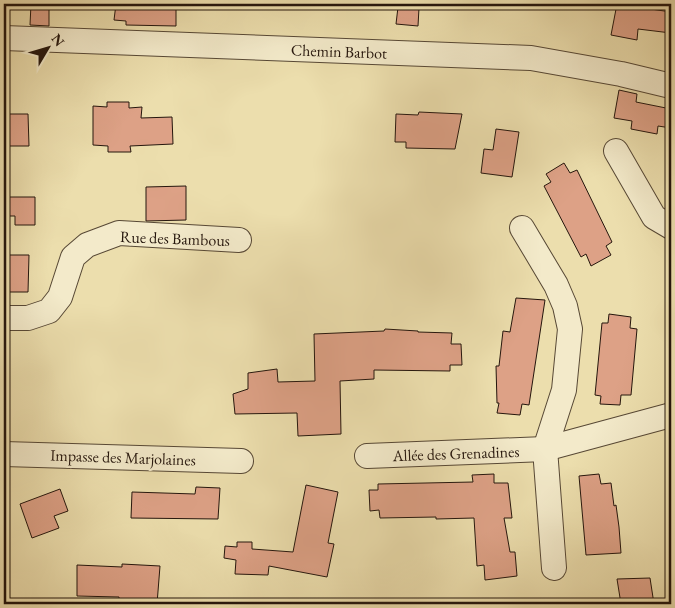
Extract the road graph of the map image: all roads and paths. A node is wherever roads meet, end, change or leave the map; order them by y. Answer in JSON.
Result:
{"nodes":[{"id":1,"x":4,"y":38,"type":"edge"},
{"id":2,"x":671,"y":86,"type":"edge"},
{"id":3,"x":616,"y":151,"type":"dead end"},
{"id":4,"x":522,"y":228,"type":"dead end"},
{"id":5,"x":671,"y":228,"type":"edge"},
{"id":6,"x":239,"y":240,"type":"dead end"},
{"id":7,"x":4,"y":318,"type":"edge"},
{"id":8,"x":671,"y":415,"type":"edge"},
{"id":9,"x":545,"y":449,"type":"junction"},
{"id":10,"x":4,"y":454,"type":"edge"},
{"id":11,"x":367,"y":456,"type":"dead end"},
{"id":12,"x":241,"y":461,"type":"dead end"},
{"id":13,"x":554,"y":568,"type":"dead end"}],
"edges":[{"from":1,"to":2,"type":"street","name":"Chemin Barbot"},
{"from":3,"to":5,"type":"street"},
{"from":4,"to":9,"type":"street"},
{"from":6,"to":7,"type":"street","name":"Rue des Bambous"},
{"from":8,"to":9,"type":"street","name":"Allée des Grenadines"},
{"from":9,"to":11,"type":"street","name":"Allée des Grenadines"},
{"from":9,"to":13,"type":"street"},
{"from":10,"to":12,"type":"street","name":"Impasse des Marjolaines"}]}
